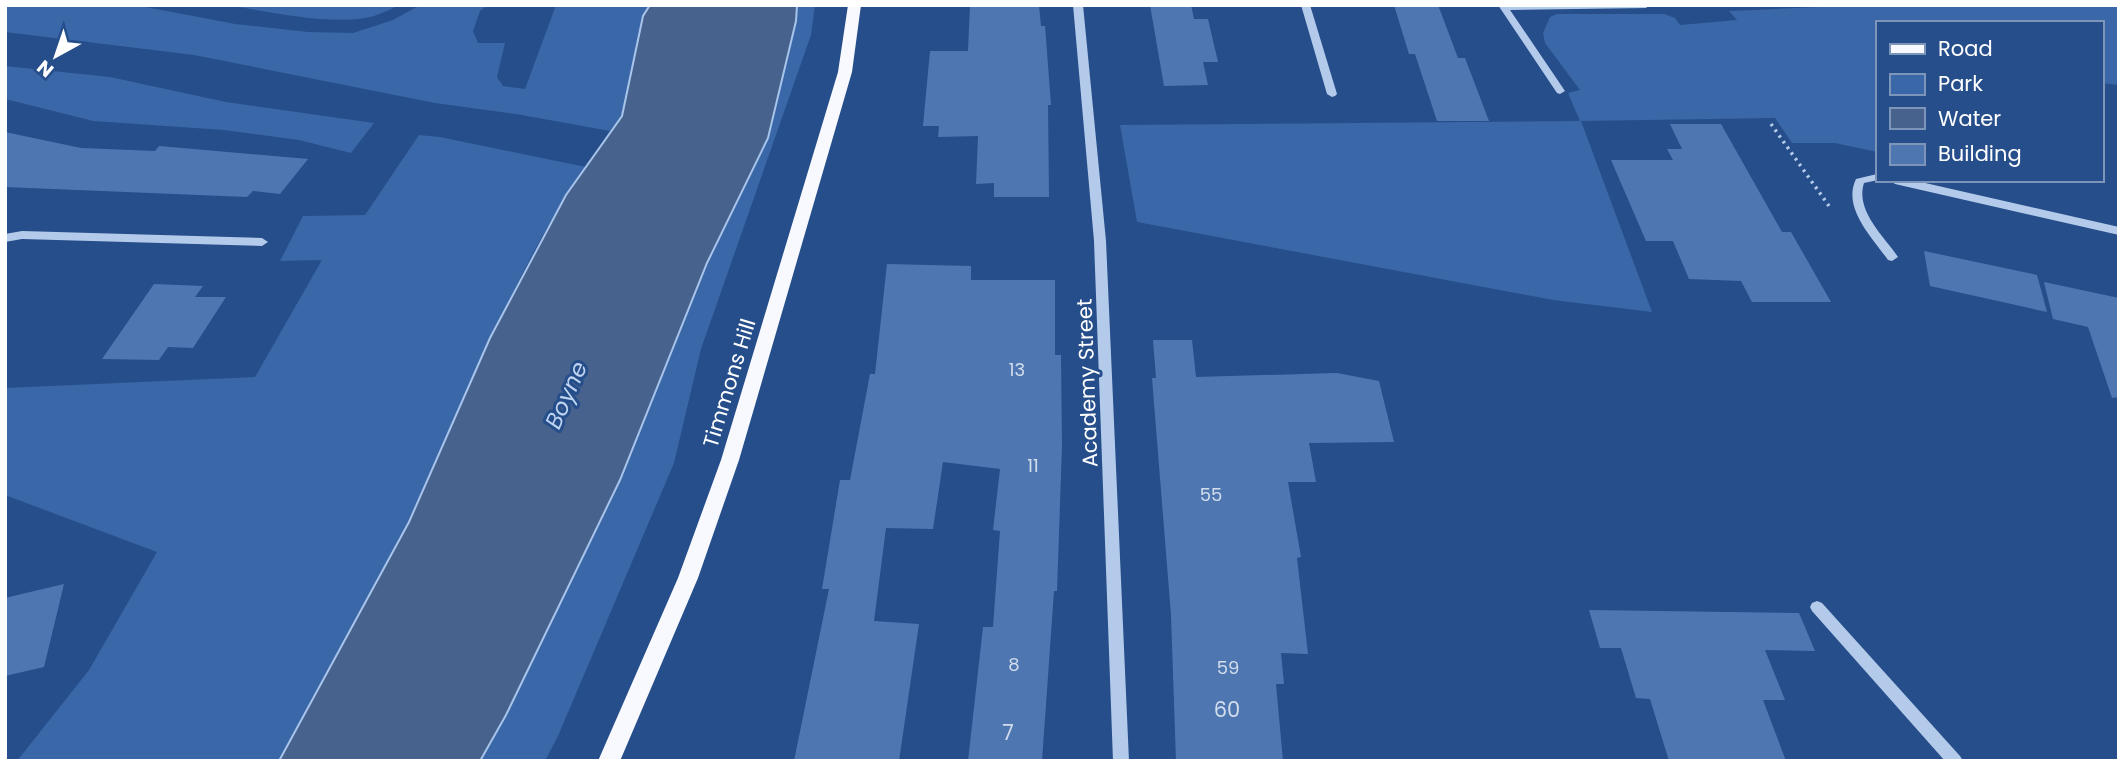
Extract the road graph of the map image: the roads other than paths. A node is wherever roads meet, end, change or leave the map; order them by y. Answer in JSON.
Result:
{"nodes":[{"id":1,"x":855,"y":5,"type":"edge"},
{"id":2,"x":1078,"y":5,"type":"edge"},
{"id":3,"x":1305,"y":5,"type":"edge"},
{"id":4,"x":1646,"y":5,"type":"edge"},
{"id":5,"x":1502,"y":6,"type":"edge"},
{"id":6,"x":1560,"y":91,"type":"dead end"},
{"id":7,"x":1332,"y":94,"type":"dead end"},
{"id":8,"x":1876,"y":177,"type":"edge"},
{"id":9,"x":1904,"y":182,"type":"edge"},
{"id":10,"x":2119,"y":231,"type":"edge"},
{"id":11,"x":5,"y":238,"type":"edge"},
{"id":12,"x":262,"y":242,"type":"dead end"},
{"id":13,"x":1892,"y":257,"type":"dead end"},
{"id":14,"x":1817,"y":607,"type":"dead end"},
{"id":15,"x":609,"y":761,"type":"edge"},
{"id":16,"x":1121,"y":761,"type":"edge"},
{"id":17,"x":1955,"y":761,"type":"edge"}],
"edges":[{"from":1,"to":15,"type":"main road","name":"Timmons Hill"},
{"from":2,"to":16,"type":"street","name":"Academy Street"},
{"from":3,"to":7,"type":"street"},
{"from":4,"to":5,"type":"street"},
{"from":5,"to":6,"type":"street"},
{"from":8,"to":13,"type":"street"},
{"from":9,"to":10,"type":"street"},
{"from":11,"to":12,"type":"street"},
{"from":14,"to":17,"type":"street"}]}
